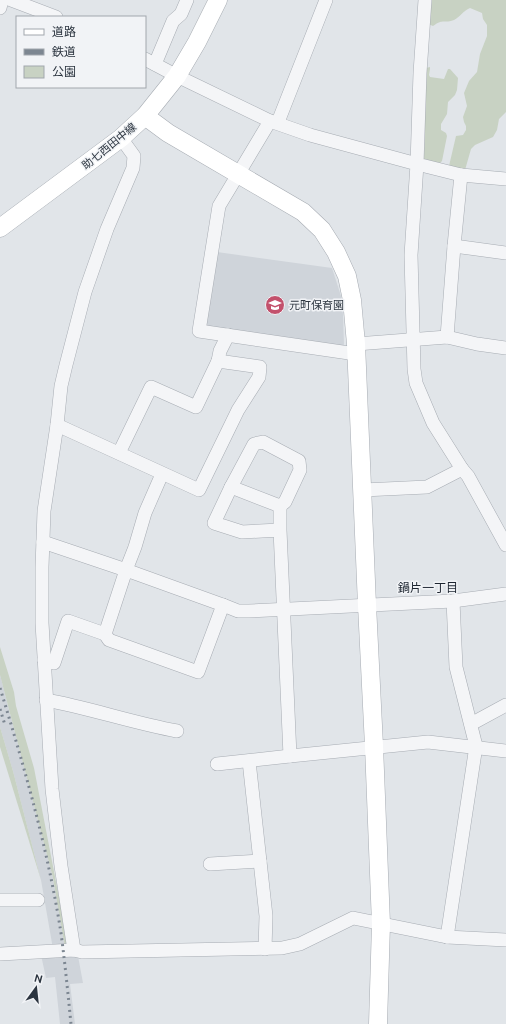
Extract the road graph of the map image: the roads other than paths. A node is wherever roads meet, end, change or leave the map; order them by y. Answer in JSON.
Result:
{"nodes":[{"id":1,"x":2,"y":0,"type":"edge"},
{"id":2,"x":11,"y":0,"type":"edge"},
{"id":3,"x":187,"y":0,"type":"edge"},
{"id":4,"x":218,"y":0,"type":"edge"},
{"id":5,"x":326,"y":0,"type":"edge"},
{"id":6,"x":425,"y":0,"type":"edge"},
{"id":7,"x":0,"y":8,"type":"edge"},
{"id":8,"x":53,"y":16,"type":"edge"},
{"id":9,"x":150,"y":61,"type":"edge"},
{"id":10,"x":177,"y":76,"type":"junction"},
{"id":11,"x":145,"y":116,"type":"junction"},
{"id":12,"x":274,"y":122,"type":"junction"},
{"id":13,"x":121,"y":138,"type":"junction"},
{"id":14,"x":418,"y":164,"type":"junction"},
{"id":15,"x":239,"y":173,"type":"junction"},
{"id":16,"x":461,"y":175,"type":"junction"},
{"id":17,"x":506,"y":179,"type":"edge"},
{"id":18,"x":0,"y":228,"type":"edge"},
{"id":19,"x":454,"y":246,"type":"junction"},
{"id":20,"x":506,"y":253,"type":"edge"},
{"id":21,"x":228,"y":335,"type":"junction"},
{"id":22,"x":446,"y":337,"type":"junction"},
{"id":23,"x":412,"y":340,"type":"junction"},
{"id":24,"x":506,"y":348,"type":"edge"},
{"id":25,"x":356,"y":349,"type":"junction"},
{"id":26,"x":218,"y":361,"type":"junction"},
{"id":27,"x":57,"y":425,"type":"junction"},
{"id":28,"x":119,"y":453,"type":"junction"},
{"id":29,"x":462,"y":469,"type":"junction"},
{"id":30,"x":162,"y":474,"type":"junction"},
{"id":31,"x":231,"y":487,"type":"junction"},
{"id":32,"x":362,"y":490,"type":"junction"},
{"id":33,"x":280,"y":506,"type":"junction"},
{"id":34,"x":280,"y":530,"type":"junction"},
{"id":35,"x":43,"y":542,"type":"junction"},
{"id":36,"x":506,"y":545,"type":"edge"},
{"id":37,"x":126,"y":570,"type":"junction"},
{"id":38,"x":506,"y":594,"type":"edge"},
{"id":39,"x":453,"y":601,"type":"junction"},
{"id":40,"x":223,"y":605,"type":"junction"},
{"id":41,"x":366,"y":605,"type":"junction"},
{"id":42,"x":284,"y":609,"type":"junction"},
{"id":43,"x":105,"y":634,"type":"junction"},
{"id":44,"x":44,"y":660,"type":"junction"},
{"id":45,"x":46,"y":700,"type":"junction"},
{"id":46,"x":506,"y":706,"type":"edge"},
{"id":47,"x":471,"y":724,"type":"junction"},
{"id":48,"x":177,"y":730,"type":"dead end"},
{"id":49,"x":374,"y":746,"type":"junction"},
{"id":50,"x":476,"y":746,"type":"junction"},
{"id":51,"x":506,"y":751,"type":"edge"},
{"id":52,"x":290,"y":756,"type":"junction"},
{"id":53,"x":249,"y":760,"type":"junction"},
{"id":54,"x":217,"y":764,"type":"dead end"},
{"id":55,"x":260,"y":861,"type":"junction"},
{"id":56,"x":210,"y":864,"type":"dead end"},
{"id":57,"x":0,"y":900,"type":"edge"},
{"id":58,"x":38,"y":900,"type":"dead end"},
{"id":59,"x":381,"y":924,"type":"junction"},
{"id":60,"x":448,"y":937,"type":"junction"},
{"id":61,"x":506,"y":940,"type":"edge"},
{"id":62,"x":265,"y":949,"type":"junction"},
{"id":63,"x":74,"y":950,"type":"junction"},
{"id":64,"x":0,"y":954,"type":"edge"},
{"id":65,"x":378,"y":1024,"type":"edge"}],
"edges":[{"from":1,"to":7,"type":"street"},
{"from":2,"to":8,"type":"street"},
{"from":3,"to":9,"type":"street"},
{"from":4,"to":10,"type":"street","name":"助七西田中線"},
{"from":5,"to":12,"type":"street"},
{"from":6,"to":14,"type":"street"},
{"from":9,"to":10,"type":"street"},
{"from":10,"to":11,"type":"street","name":"助七西田中線"},
{"from":10,"to":12,"type":"street"},
{"from":11,"to":13,"type":"street","name":"助七西田中線"},
{"from":11,"to":15,"type":"street"},
{"from":12,"to":14,"type":"street"},
{"from":12,"to":15,"type":"street"},
{"from":13,"to":18,"type":"street","name":"助七西田中線"},
{"from":13,"to":27,"type":"street"},
{"from":14,"to":16,"type":"street"},
{"from":14,"to":23,"type":"street"},
{"from":15,"to":21,"type":"street"},
{"from":15,"to":25,"type":"street"},
{"from":16,"to":17,"type":"street"},
{"from":16,"to":19,"type":"street"},
{"from":19,"to":20,"type":"street"},
{"from":19,"to":22,"type":"street"},
{"from":21,"to":25,"type":"street"},
{"from":21,"to":26,"type":"street"},
{"from":22,"to":23,"type":"street"},
{"from":22,"to":24,"type":"street"},
{"from":23,"to":25,"type":"street"},
{"from":23,"to":29,"type":"street"},
{"from":25,"to":32,"type":"street"},
{"from":26,"to":28,"type":"street"},
{"from":26,"to":30,"type":"street"},
{"from":27,"to":28,"type":"street"},
{"from":27,"to":35,"type":"street"},
{"from":28,"to":30,"type":"street"},
{"from":29,"to":32,"type":"street"},
{"from":29,"to":36,"type":"street"},
{"from":30,"to":37,"type":"street"},
{"from":31,"to":33,"type":"street"},
{"from":31,"to":33,"type":"street"},
{"from":31,"to":34,"type":"street"},
{"from":32,"to":41,"type":"street"},
{"from":33,"to":34,"type":"street"},
{"from":34,"to":42,"type":"street"},
{"from":35,"to":37,"type":"street"},
{"from":35,"to":44,"type":"street"},
{"from":37,"to":40,"type":"street"},
{"from":37,"to":43,"type":"street"},
{"from":38,"to":39,"type":"street"},
{"from":39,"to":41,"type":"street"},
{"from":39,"to":47,"type":"street"},
{"from":40,"to":42,"type":"street"},
{"from":40,"to":43,"type":"street"},
{"from":41,"to":42,"type":"street"},
{"from":41,"to":49,"type":"street"},
{"from":42,"to":52,"type":"street"},
{"from":43,"to":44,"type":"street"},
{"from":44,"to":45,"type":"street"},
{"from":45,"to":48,"type":"street"},
{"from":45,"to":63,"type":"street"},
{"from":46,"to":47,"type":"street"},
{"from":47,"to":50,"type":"street"},
{"from":49,"to":50,"type":"street"},
{"from":49,"to":52,"type":"street"},
{"from":49,"to":59,"type":"street"},
{"from":50,"to":51,"type":"street"},
{"from":50,"to":60,"type":"street"},
{"from":52,"to":53,"type":"street"},
{"from":53,"to":54,"type":"street"},
{"from":53,"to":55,"type":"street"},
{"from":55,"to":56,"type":"street"},
{"from":55,"to":62,"type":"street"},
{"from":57,"to":58,"type":"street"},
{"from":59,"to":60,"type":"street"},
{"from":59,"to":62,"type":"street"},
{"from":59,"to":65,"type":"street"},
{"from":60,"to":61,"type":"street"},
{"from":62,"to":63,"type":"street"},
{"from":63,"to":64,"type":"street"}]}
